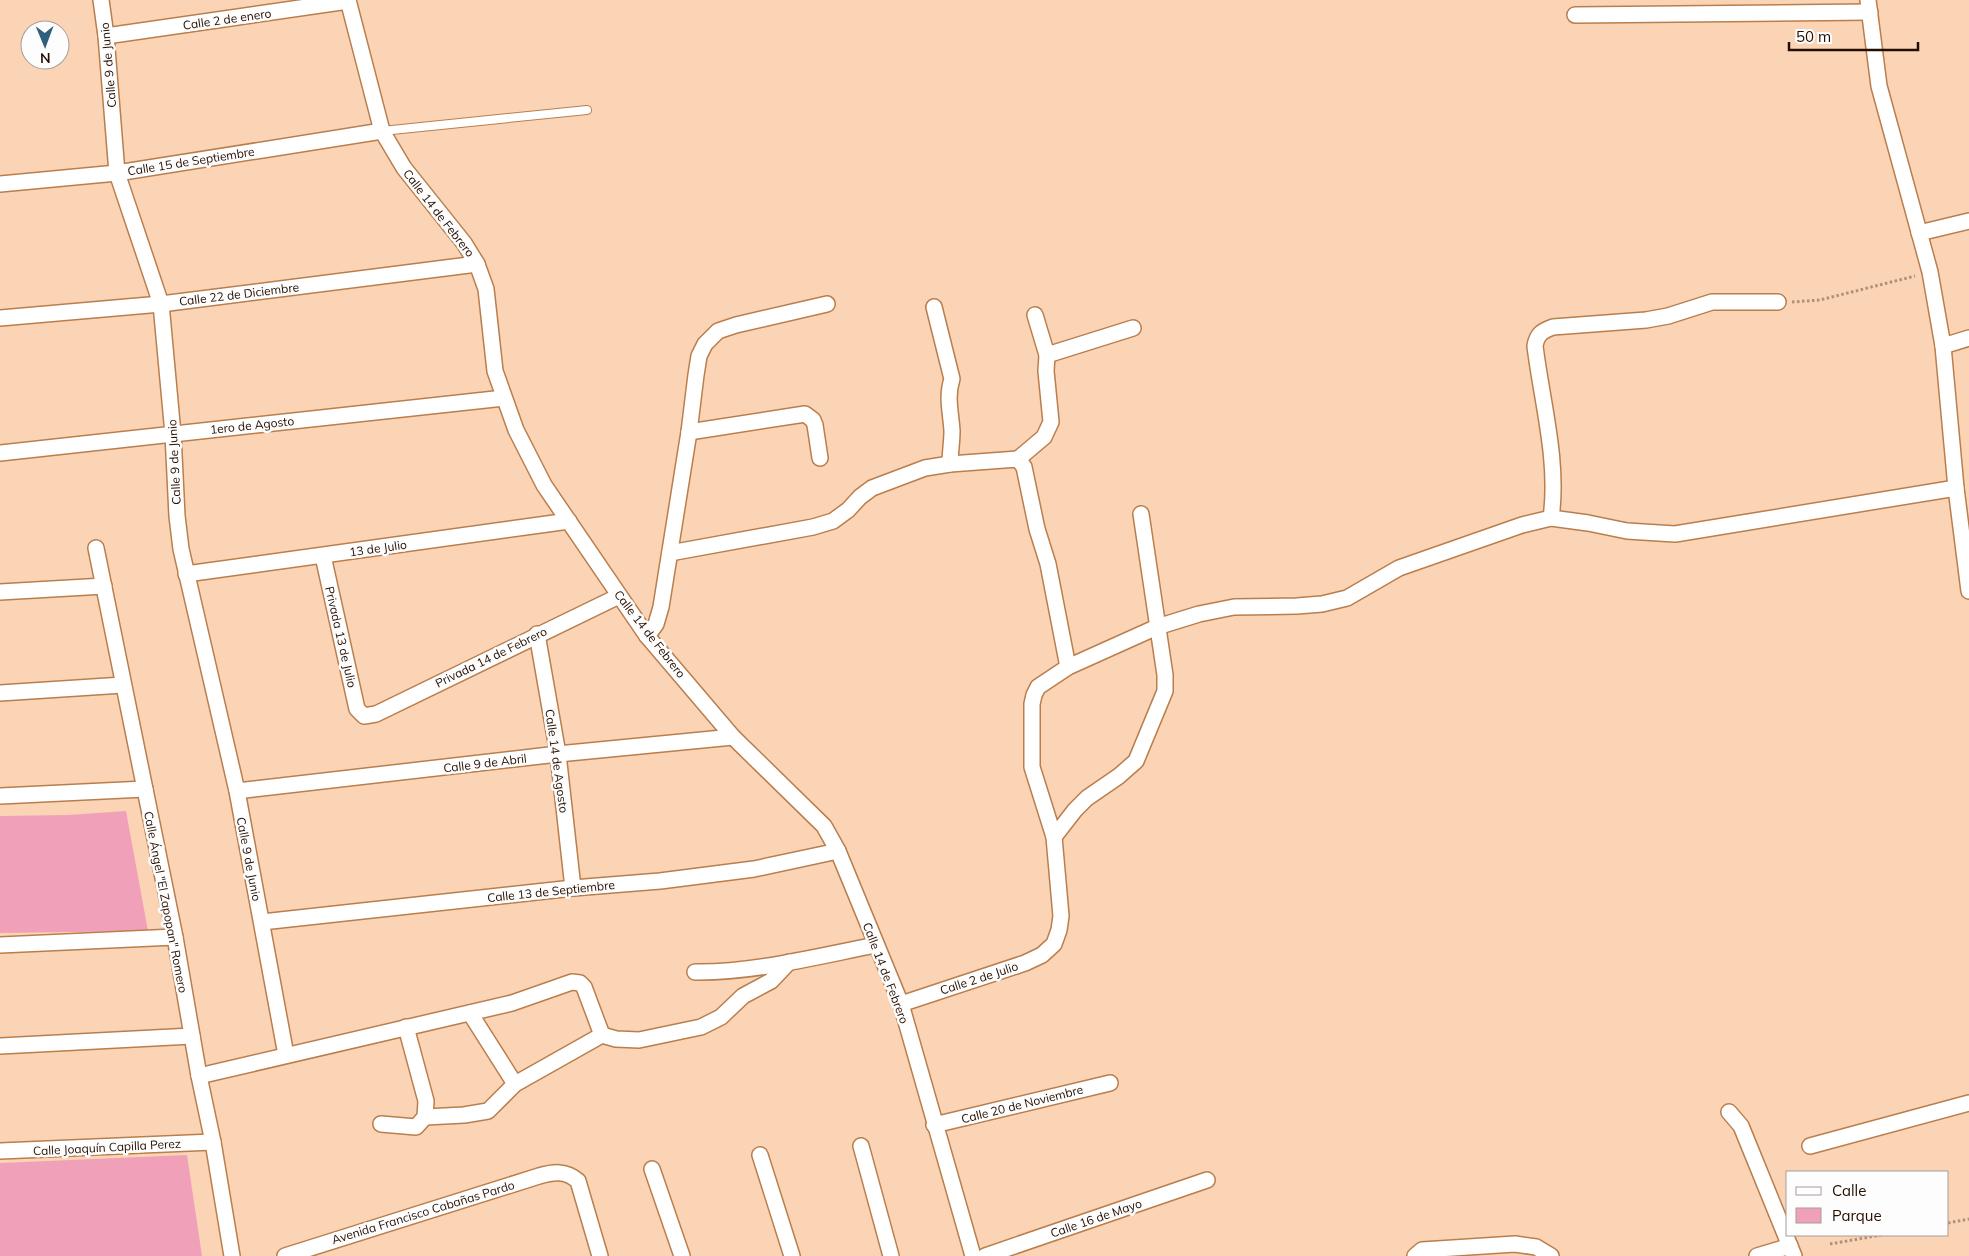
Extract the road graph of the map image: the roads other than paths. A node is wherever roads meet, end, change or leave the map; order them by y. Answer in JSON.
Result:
{"nodes":[{"id":1,"x":101,"y":0,"type":"edge"},
{"id":2,"x":348,"y":1,"type":"edge"},
{"id":3,"x":1869,"y":6,"type":"edge"},
{"id":4,"x":1575,"y":15,"type":"dead end"},
{"id":5,"x":106,"y":36,"type":"junction"},
{"id":6,"x":587,"y":110,"type":"dead end"},
{"id":7,"x":382,"y":131,"type":"junction"},
{"id":8,"x":117,"y":172,"type":"junction"},
{"id":9,"x":0,"y":184,"type":"edge"},
{"id":10,"x":1969,"y":221,"type":"edge"},
{"id":11,"x":1919,"y":233,"type":"junction"},
{"id":12,"x":478,"y":264,"type":"junction"},
{"id":13,"x":1778,"y":302,"type":"road end"},
{"id":14,"x":160,"y":304,"type":"junction"},
{"id":15,"x":828,"y":304,"type":"dead end"},
{"id":16,"x":934,"y":307,"type":"dead end"},
{"id":17,"x":1035,"y":315,"type":"dead end"},
{"id":18,"x":0,"y":318,"type":"edge"},
{"id":19,"x":1134,"y":328,"type":"dead end"},
{"id":20,"x":1969,"y":338,"type":"edge"},
{"id":21,"x":1943,"y":346,"type":"junction"},
{"id":22,"x":1047,"y":355,"type":"junction"},
{"id":23,"x":504,"y":398,"type":"junction"},
{"id":24,"x":689,"y":432,"type":"junction"},
{"id":25,"x":173,"y":434,"type":"junction"},
{"id":26,"x":0,"y":453,"type":"edge"},
{"id":27,"x":820,"y":458,"type":"dead end"},
{"id":28,"x":1018,"y":459,"type":"junction"},
{"id":29,"x":950,"y":464,"type":"junction"},
{"id":30,"x":1956,"y":488,"type":"junction"},
{"id":31,"x":1141,"y":514,"type":"dead end"},
{"id":32,"x":1551,"y":518,"type":"junction"},
{"id":33,"x":568,"y":521,"type":"junction"},
{"id":34,"x":96,"y":548,"type":"dead end"},
{"id":35,"x":670,"y":552,"type":"junction"},
{"id":36,"x":323,"y":556,"type":"junction"},
{"id":37,"x":1967,"y":562,"type":"edge"},
{"id":38,"x":186,"y":574,"type":"junction"},
{"id":39,"x":104,"y":586,"type":"junction"},
{"id":40,"x":1969,"y":591,"type":"edge"},
{"id":41,"x":0,"y":592,"type":"edge"},
{"id":42,"x":619,"y":596,"type":"junction"},
{"id":43,"x":1157,"y":627,"type":"junction"},
{"id":44,"x":537,"y":634,"type":"junction"},
{"id":45,"x":648,"y":636,"type":"junction"},
{"id":46,"x":1068,"y":668,"type":"junction"},
{"id":47,"x":123,"y":684,"type":"junction"},
{"id":48,"x":0,"y":693,"type":"edge"},
{"id":49,"x":364,"y":716,"type":"joint"},
{"id":50,"x":733,"y":737,"type":"junction"},
{"id":51,"x":558,"y":754,"type":"junction"},
{"id":52,"x":145,"y":789,"type":"junction"},
{"id":53,"x":237,"y":791,"type":"junction"},
{"id":54,"x":0,"y":796,"type":"edge"},
{"id":55,"x":1054,"y":837,"type":"junction"},
{"id":56,"x":838,"y":851,"type":"junction"},
{"id":57,"x":573,"y":888,"type":"junction"},
{"id":58,"x":262,"y":922,"type":"junction"},
{"id":59,"x":174,"y":937,"type":"junction"},
{"id":60,"x":0,"y":945,"type":"edge"},
{"id":61,"x":876,"y":945,"type":"junction"},
{"id":62,"x":789,"y":962,"type":"junction"},
{"id":63,"x":695,"y":972,"type":"dead end"},
{"id":64,"x":900,"y":1004,"type":"junction"},
{"id":65,"x":470,"y":1013,"type":"junction"},
{"id":66,"x":406,"y":1028,"type":"junction"},
{"id":67,"x":602,"y":1034,"type":"junction"},
{"id":68,"x":192,"y":1036,"type":"junction"},
{"id":69,"x":0,"y":1046,"type":"edge"},
{"id":70,"x":286,"y":1055,"type":"junction"},
{"id":71,"x":199,"y":1076,"type":"junction"},
{"id":72,"x":1110,"y":1083,"type":"dead end"},
{"id":73,"x":515,"y":1084,"type":"junction"},
{"id":74,"x":1969,"y":1103,"type":"edge"},
{"id":75,"x":1729,"y":1112,"type":"dead end"},
{"id":76,"x":425,"y":1116,"type":"junction"},
{"id":77,"x":381,"y":1124,"type":"dead end"},
{"id":78,"x":934,"y":1125,"type":"junction"},
{"id":79,"x":214,"y":1142,"type":"junction"},
{"id":80,"x":861,"y":1146,"type":"dead end"},
{"id":81,"x":1810,"y":1146,"type":"dead end"},
{"id":82,"x":0,"y":1151,"type":"edge"},
{"id":83,"x":760,"y":1155,"type":"dead end"},
{"id":84,"x":652,"y":1169,"type":"dead end"},
{"id":85,"x":1206,"y":1180,"type":"dead end"},
{"id":86,"x":1792,"y":1251,"type":"edge"},
{"id":87,"x":232,"y":1256,"type":"edge"},
{"id":88,"x":284,"y":1256,"type":"edge"},
{"id":89,"x":600,"y":1256,"type":"edge"},
{"id":90,"x":682,"y":1256,"type":"edge"},
{"id":91,"x":792,"y":1256,"type":"edge"},
{"id":92,"x":891,"y":1256,"type":"edge"},
{"id":93,"x":973,"y":1256,"type":"edge"},
{"id":94,"x":985,"y":1256,"type":"edge"},
{"id":95,"x":1415,"y":1256,"type":"edge"},
{"id":96,"x":1551,"y":1256,"type":"edge"},
{"id":97,"x":1757,"y":1256,"type":"edge"}],
"edges":[{"from":1,"to":5,"type":"street","name":"Calle 9 de Junio"},
{"from":2,"to":5,"type":"street","name":"Calle 2 de enero"},
{"from":2,"to":7,"type":"street","name":"Calle 14 de Febrero"},
{"from":3,"to":4,"type":"street"},
{"from":3,"to":11,"type":"street"},
{"from":5,"to":8,"type":"street","name":"Calle 9 de Junio"},
{"from":6,"to":7,"type":"lane"},
{"from":7,"to":8,"type":"street","name":"Calle 15 de Septiembre"},
{"from":7,"to":12,"type":"street","name":"Calle 14 de Febrero"},
{"from":8,"to":9,"type":"street","name":"Calle 15 de Septiembre"},
{"from":8,"to":14,"type":"street","name":"Calle 9 de Junio"},
{"from":10,"to":11,"type":"street"},
{"from":11,"to":21,"type":"street"},
{"from":12,"to":14,"type":"street","name":"Calle 22 de Diciembre"},
{"from":12,"to":23,"type":"street","name":"Calle 14 de Febrero"},
{"from":13,"to":32,"type":"street"},
{"from":14,"to":18,"type":"street","name":"Calle 22 de Diciembre"},
{"from":14,"to":25,"type":"street","name":"Calle 9 de Junio"},
{"from":15,"to":24,"type":"street"},
{"from":16,"to":29,"type":"street"},
{"from":17,"to":22,"type":"street"},
{"from":19,"to":22,"type":"street"},
{"from":20,"to":21,"type":"street"},
{"from":21,"to":30,"type":"street"},
{"from":22,"to":28,"type":"street"},
{"from":23,"to":25,"type":"street","name":"1ero de Agosto"},
{"from":23,"to":33,"type":"street","name":"Calle 14 de Febrero"},
{"from":24,"to":27,"type":"street"},
{"from":24,"to":35,"type":"street"},
{"from":25,"to":26,"type":"street","name":"1ero de Agosto"},
{"from":25,"to":38,"type":"street","name":"Calle 9 de Junio"},
{"from":28,"to":29,"type":"street"},
{"from":28,"to":46,"type":"street"},
{"from":29,"to":35,"type":"street"},
{"from":30,"to":32,"type":"street"},
{"from":30,"to":37,"type":"street"},
{"from":31,"to":43,"type":"street"},
{"from":32,"to":43,"type":"street"},
{"from":33,"to":36,"type":"street","name":"13 de Julio"},
{"from":33,"to":42,"type":"street","name":"Calle 14 de Febrero"},
{"from":34,"to":39,"type":"street","name":"Calle Ángel \"El Zapopan\" Romero"},
{"from":35,"to":45,"type":"street"},
{"from":36,"to":38,"type":"street","name":"13 de Julio"},
{"from":36,"to":49,"type":"street","name":"Privada 13 de Julio"},
{"from":37,"to":40,"type":"street"},
{"from":38,"to":53,"type":"street","name":"Calle 9 de Junio"},
{"from":39,"to":41,"type":"street"},
{"from":39,"to":47,"type":"street","name":"Calle Ángel \"El Zapopan\" Romero"},
{"from":42,"to":44,"type":"street","name":"Privada 14 de Febrero"},
{"from":42,"to":45,"type":"street","name":"Calle 14 de Febrero"},
{"from":43,"to":46,"type":"street"},
{"from":43,"to":55,"type":"street"},
{"from":44,"to":49,"type":"street","name":"Privada 14 de Febrero"},
{"from":44,"to":51,"type":"street","name":"Calle 14 de Agosto"},
{"from":45,"to":50,"type":"street","name":"Calle 14 de Febrero"},
{"from":46,"to":55,"type":"street"},
{"from":47,"to":48,"type":"street"},
{"from":47,"to":52,"type":"street","name":"Calle Ángel \"El Zapopan\" Romero"},
{"from":50,"to":51,"type":"street","name":"Calle 9 de Abril"},
{"from":50,"to":56,"type":"street","name":"Calle 14 de Febrero"},
{"from":51,"to":53,"type":"street","name":"Calle 9 de Abril"},
{"from":51,"to":57,"type":"street","name":"Calle 14 de Agosto"},
{"from":52,"to":54,"type":"street"},
{"from":52,"to":59,"type":"street","name":"Calle Ángel \"El Zapopan\" Romero"},
{"from":53,"to":58,"type":"street","name":"Calle 9 de Junio"},
{"from":55,"to":64,"type":"street","name":"Calle 2 de Julio"},
{"from":56,"to":57,"type":"street","name":"Calle 13 de Septiembre"},
{"from":56,"to":61,"type":"street","name":"Calle 14 de Febrero"},
{"from":57,"to":58,"type":"street","name":"Calle 13 de Septiembre"},
{"from":58,"to":70,"type":"street","name":"Calle 9 de Junio"},
{"from":59,"to":60,"type":"street"},
{"from":59,"to":68,"type":"street","name":"Calle Ángel \"El Zapopan\" Romero"},
{"from":61,"to":62,"type":"street"},
{"from":61,"to":64,"type":"street","name":"Calle 14 de Febrero"},
{"from":62,"to":63,"type":"street"},
{"from":62,"to":67,"type":"street"},
{"from":64,"to":78,"type":"street","name":"Calle 14 de Febrero"},
{"from":65,"to":66,"type":"street"},
{"from":65,"to":67,"type":"street"},
{"from":65,"to":73,"type":"street"},
{"from":66,"to":70,"type":"street"},
{"from":66,"to":76,"type":"street"},
{"from":67,"to":73,"type":"street"},
{"from":68,"to":69,"type":"street"},
{"from":68,"to":71,"type":"street","name":"Calle Ángel \"El Zapopan\" Romero"},
{"from":70,"to":71,"type":"street"},
{"from":71,"to":79,"type":"street","name":"Calle Ángel \"El Zapopan\" Romero"},
{"from":72,"to":78,"type":"street","name":"Calle 20 de Noviembre"},
{"from":73,"to":76,"type":"street"},
{"from":74,"to":81,"type":"street"},
{"from":75,"to":86,"type":"street"},
{"from":76,"to":77,"type":"street"},
{"from":78,"to":93,"type":"street","name":"Calle 14 de Febrero"},
{"from":79,"to":82,"type":"street","name":"Calle Joaquín Capilla Perez"},
{"from":79,"to":87,"type":"street","name":"Calle Ángel \"El Zapopan\" Romero"},
{"from":80,"to":92,"type":"street"},
{"from":83,"to":91,"type":"street"},
{"from":84,"to":90,"type":"street"},
{"from":85,"to":94,"type":"street","name":"Calle 16 de Mayo"},
{"from":86,"to":97,"type":"street"},
{"from":88,"to":89,"type":"street","name":"Avenida Francisco Cabañas Pardo"},
{"from":95,"to":96,"type":"street"}]}
